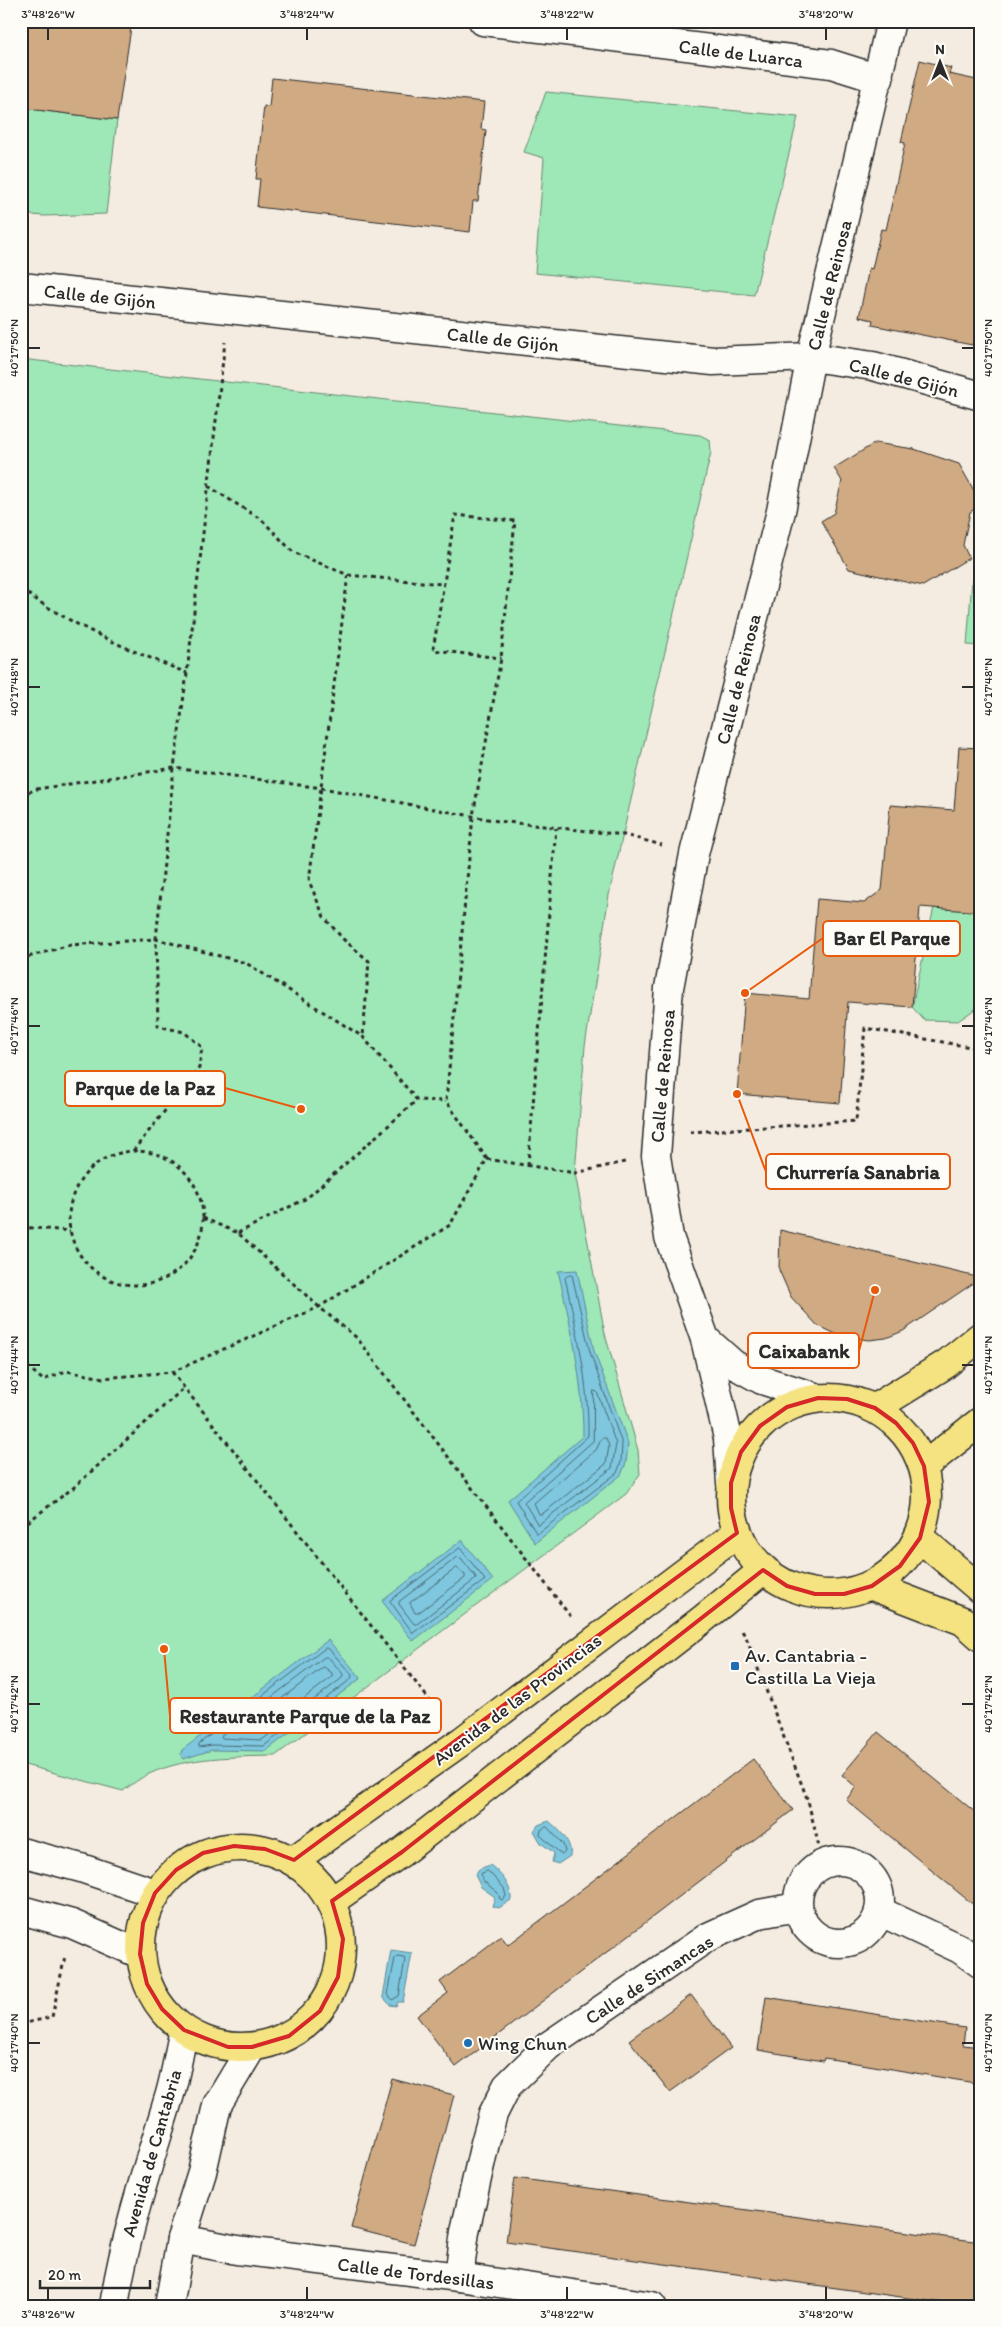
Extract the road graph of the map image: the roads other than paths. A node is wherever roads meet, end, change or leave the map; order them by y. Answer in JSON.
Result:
{"nodes":[{"id":1,"x":483,"y":21,"type":"edge"},
{"id":2,"x":892,"y":21,"type":"edge"},
{"id":3,"x":879,"y":79,"type":"junction"},
{"id":4,"x":21,"y":287,"type":"edge"},
{"id":5,"x":811,"y":357,"type":"junction"},
{"id":6,"x":981,"y":396,"type":"edge"},
{"id":7,"x":981,"y":1336,"type":"edge"},
{"id":8,"x":705,"y":1339,"type":"junction"},
{"id":9,"x":818,"y":1398,"type":"junction"},
{"id":10,"x":875,"y":1408,"type":"junction"},
{"id":11,"x":981,"y":1421,"type":"edge"},
{"id":12,"x":924,"y":1466,"type":"junction"},
{"id":13,"x":731,"y":1483,"type":"junction"},
{"id":14,"x":737,"y":1533,"type":"junction"},
{"id":15,"x":920,"y":1538,"type":"junction"},
{"id":16,"x":762,"y":1570,"type":"junction"},
{"id":17,"x":872,"y":1586,"type":"junction"},
{"id":18,"x":981,"y":1590,"type":"edge"},
{"id":19,"x":981,"y":1637,"type":"edge"},
{"id":20,"x":21,"y":1852,"type":"edge"},
{"id":21,"x":294,"y":1860,"type":"junction"},
{"id":22,"x":155,"y":1893,"type":"junction"},
{"id":23,"x":332,"y":1901,"type":"junction"},
{"id":24,"x":797,"y":1908,"type":"junction"},
{"id":25,"x":21,"y":1910,"type":"edge"},
{"id":26,"x":879,"y":1910,"type":"junction"},
{"id":27,"x":140,"y":1954,"type":"junction"},
{"id":28,"x":981,"y":1964,"type":"edge"},
{"id":29,"x":184,"y":2030,"type":"junction"},
{"id":30,"x":252,"y":2047,"type":"junction"},
{"id":31,"x":181,"y":2239,"type":"junction"},
{"id":32,"x":459,"y":2277,"type":"junction"},
{"id":33,"x":114,"y":2306,"type":"edge"},
{"id":34,"x":168,"y":2306,"type":"edge"},
{"id":35,"x":652,"y":2306,"type":"edge"}],
"edges":[{"from":1,"to":3,"type":"street","name":"Calle de Luarca"},
{"from":2,"to":3,"type":"street","name":"Calle de Reinosa"},
{"from":3,"to":5,"type":"street","name":"Calle de Reinosa"},
{"from":4,"to":5,"type":"street","name":"Calle de Gijón"},
{"from":5,"to":6,"type":"street","name":"Calle de Gijón"},
{"from":5,"to":8,"type":"street","name":"Calle de Reinosa"},
{"from":7,"to":10,"type":"main road"},
{"from":8,"to":9,"type":"street","name":"Calle de Reinosa"},
{"from":8,"to":13,"type":"street","name":"Calle de Reinosa"},
{"from":9,"to":10,"type":"main road"},
{"from":9,"to":13,"type":"main road"},
{"from":10,"to":12,"type":"main road"},
{"from":11,"to":12,"type":"main road"},
{"from":12,"to":15,"type":"main road"},
{"from":13,"to":14,"type":"main road"},
{"from":14,"to":16,"type":"main road"},
{"from":14,"to":21,"type":"main road","name":"Avenida de las Provincias"},
{"from":15,"to":17,"type":"main road"},
{"from":15,"to":18,"type":"main road"},
{"from":16,"to":17,"type":"main road"},
{"from":16,"to":23,"type":"main road"},
{"from":17,"to":19,"type":"main road"},
{"from":20,"to":22,"type":"street"},
{"from":21,"to":22,"type":"main road"},
{"from":21,"to":23,"type":"main road"},
{"from":22,"to":27,"type":"main road"},
{"from":23,"to":30,"type":"main road"},
{"from":24,"to":26,"type":"street"},
{"from":24,"to":26,"type":"street"},
{"from":24,"to":32,"type":"street","name":"Calle de Simancas"},
{"from":25,"to":27,"type":"street"},
{"from":26,"to":28,"type":"street"},
{"from":27,"to":29,"type":"main road"},
{"from":29,"to":30,"type":"main road"},
{"from":29,"to":33,"type":"street","name":"Avenida de Cantabria"},
{"from":30,"to":31,"type":"street"},
{"from":31,"to":32,"type":"street","name":"Calle de Tordesillas"},
{"from":31,"to":34,"type":"street"},
{"from":32,"to":35,"type":"street","name":"Calle de Tordesillas"}]}
